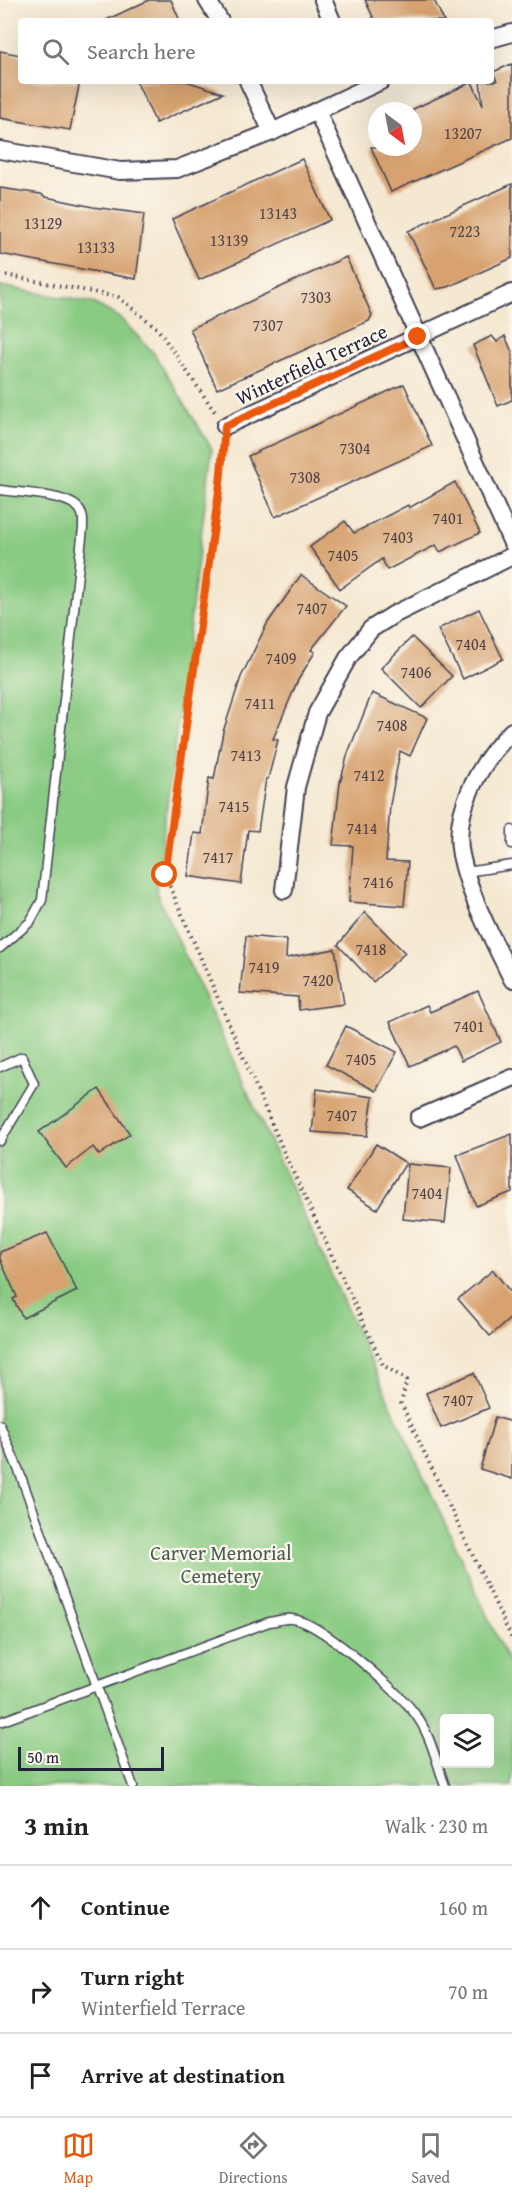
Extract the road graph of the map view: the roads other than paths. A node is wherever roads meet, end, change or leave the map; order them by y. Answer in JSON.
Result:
{"nodes":[{"id":1,"x":207,"y":0,"type":"edge"},
{"id":2,"x":323,"y":0,"type":"edge"},
{"id":3,"x":218,"y":18,"type":"edge"},
{"id":4,"x":331,"y":18,"type":"edge"},
{"id":5,"x":512,"y":33,"type":"edge"},
{"id":6,"x":494,"y":38,"type":"edge"},
{"id":7,"x":249,"y":84,"type":"edge"},
{"id":8,"x":360,"y":85,"type":"edge"},
{"id":9,"x":316,"y":111,"type":"junction"},
{"id":10,"x":272,"y":132,"type":"junction"},
{"id":11,"x":0,"y":150,"type":"edge"},
{"id":12,"x":512,"y":293,"type":"edge"},
{"id":13,"x":418,"y":337,"type":"junction"},
{"id":14,"x":225,"y":426,"type":"road end"},
{"id":15,"x":0,"y":490,"type":"edge"},
{"id":16,"x":512,"y":543,"type":"edge"},
{"id":17,"x":512,"y":556,"type":"edge"},
{"id":18,"x":512,"y":731,"type":"edge"},
{"id":19,"x":512,"y":830,"type":"edge"},
{"id":20,"x":512,"y":844,"type":"edge"},
{"id":21,"x":512,"y":865,"type":"edge"},
{"id":22,"x":466,"y":872,"type":"junction"},
{"id":23,"x":284,"y":890,"type":"dead end"},
{"id":24,"x":0,"y":948,"type":"edge"},
{"id":25,"x":512,"y":979,"type":"edge"},
{"id":26,"x":0,"y":1067,"type":"edge"},
{"id":27,"x":512,"y":1078,"type":"edge"},
{"id":28,"x":419,"y":1118,"type":"dead end"},
{"id":29,"x":0,"y":1140,"type":"edge"},
{"id":30,"x":0,"y":1425,"type":"edge"},
{"id":31,"x":97,"y":1685,"type":"junction"},
{"id":32,"x":0,"y":1722,"type":"edge"},
{"id":33,"x":133,"y":1786,"type":"edge"},
{"id":34,"x":445,"y":1786,"type":"edge"}],
"edges":[{"from":1,"to":3,"type":"street"},
{"from":2,"to":4,"type":"street"},
{"from":5,"to":6,"type":"street"},
{"from":7,"to":10,"type":"street"},
{"from":8,"to":9,"type":"street"},
{"from":9,"to":10,"type":"street"},
{"from":9,"to":13,"type":"street"},
{"from":10,"to":11,"type":"street"},
{"from":12,"to":13,"type":"street","name":"Winterfield Terrace"},
{"from":13,"to":14,"type":"street","name":"Winterfield Terrace"},
{"from":13,"to":16,"type":"street"},
{"from":15,"to":24,"type":"lane"},
{"from":17,"to":23,"type":"street"},
{"from":18,"to":22,"type":"street"},
{"from":19,"to":20,"type":"lane"},
{"from":21,"to":22,"type":"lane"},
{"from":22,"to":25,"type":"street"},
{"from":26,"to":29,"type":"lane"},
{"from":27,"to":28,"type":"street"},
{"from":30,"to":31,"type":"lane"},
{"from":31,"to":32,"type":"lane"},
{"from":31,"to":33,"type":"lane"},
{"from":31,"to":34,"type":"lane"}]}
